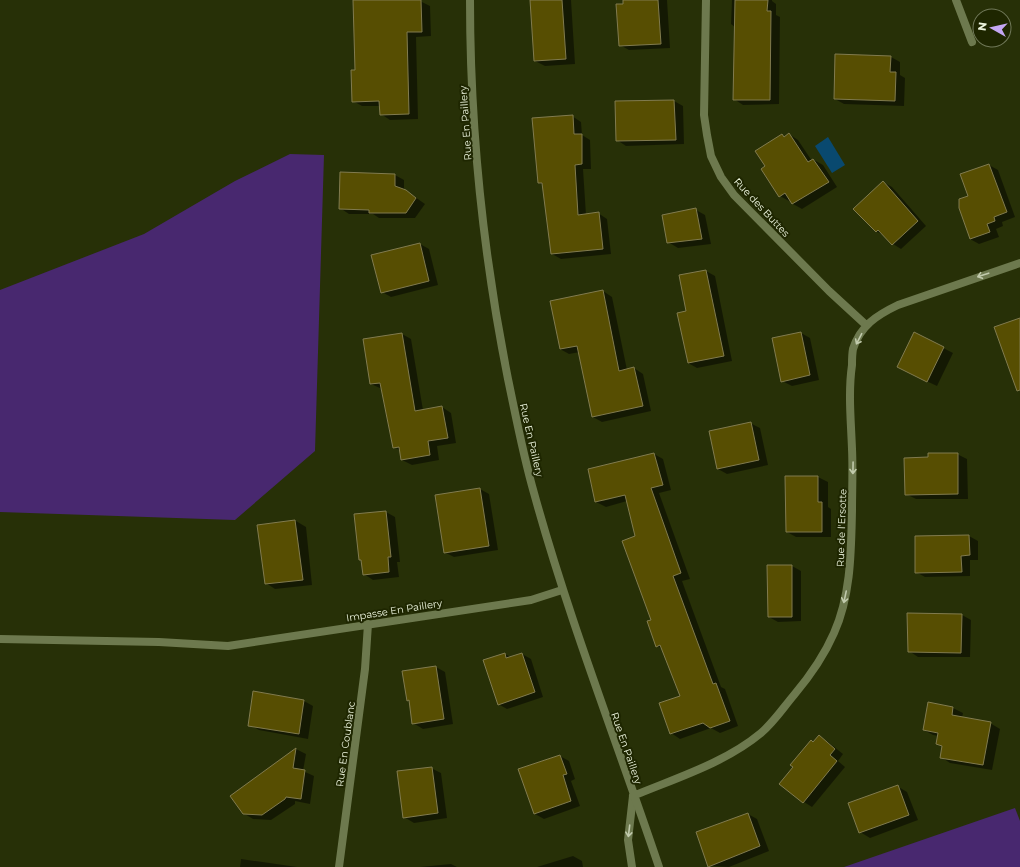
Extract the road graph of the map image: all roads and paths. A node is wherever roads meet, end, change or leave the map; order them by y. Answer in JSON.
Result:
{"nodes":[{"id":1,"x":470,"y":0,"type":"edge"},
{"id":2,"x":706,"y":0,"type":"edge"},
{"id":3,"x":956,"y":0,"type":"edge"},
{"id":4,"x":972,"y":42,"type":"dead end"},
{"id":5,"x":1020,"y":263,"type":"edge"},
{"id":6,"x":866,"y":325,"type":"junction"},
{"id":7,"x":562,"y":590,"type":"junction"},
{"id":8,"x":368,"y":624,"type":"junction"},
{"id":9,"x":0,"y":639,"type":"edge"},
{"id":10,"x":633,"y":796,"type":"junction"},
{"id":11,"x":339,"y":867,"type":"edge"},
{"id":12,"x":632,"y":867,"type":"edge"},
{"id":13,"x":659,"y":867,"type":"edge"}],
"edges":[{"from":1,"to":7,"type":"street","name":"Rue En Paillery"},
{"from":2,"to":6,"type":"street","name":"Rue des Buttes"},
{"from":3,"to":4,"type":"street"},
{"from":5,"to":6,"type":"street","name":"Rue de l'Ersotte","one_way":true},
{"from":6,"to":10,"type":"street","name":"Rue de l'Ersotte","one_way":true},
{"from":7,"to":8,"type":"street","name":"Impasse En Paillery"},
{"from":7,"to":10,"type":"street","name":"Rue En Paillery"},
{"from":8,"to":9,"type":"street","name":"Impasse En Paillery"},
{"from":8,"to":11,"type":"street","name":"Rue En Coublanc"},
{"from":10,"to":12,"type":"street","one_way":true},
{"from":10,"to":13,"type":"street","name":"Rue En Paillery"}]}
